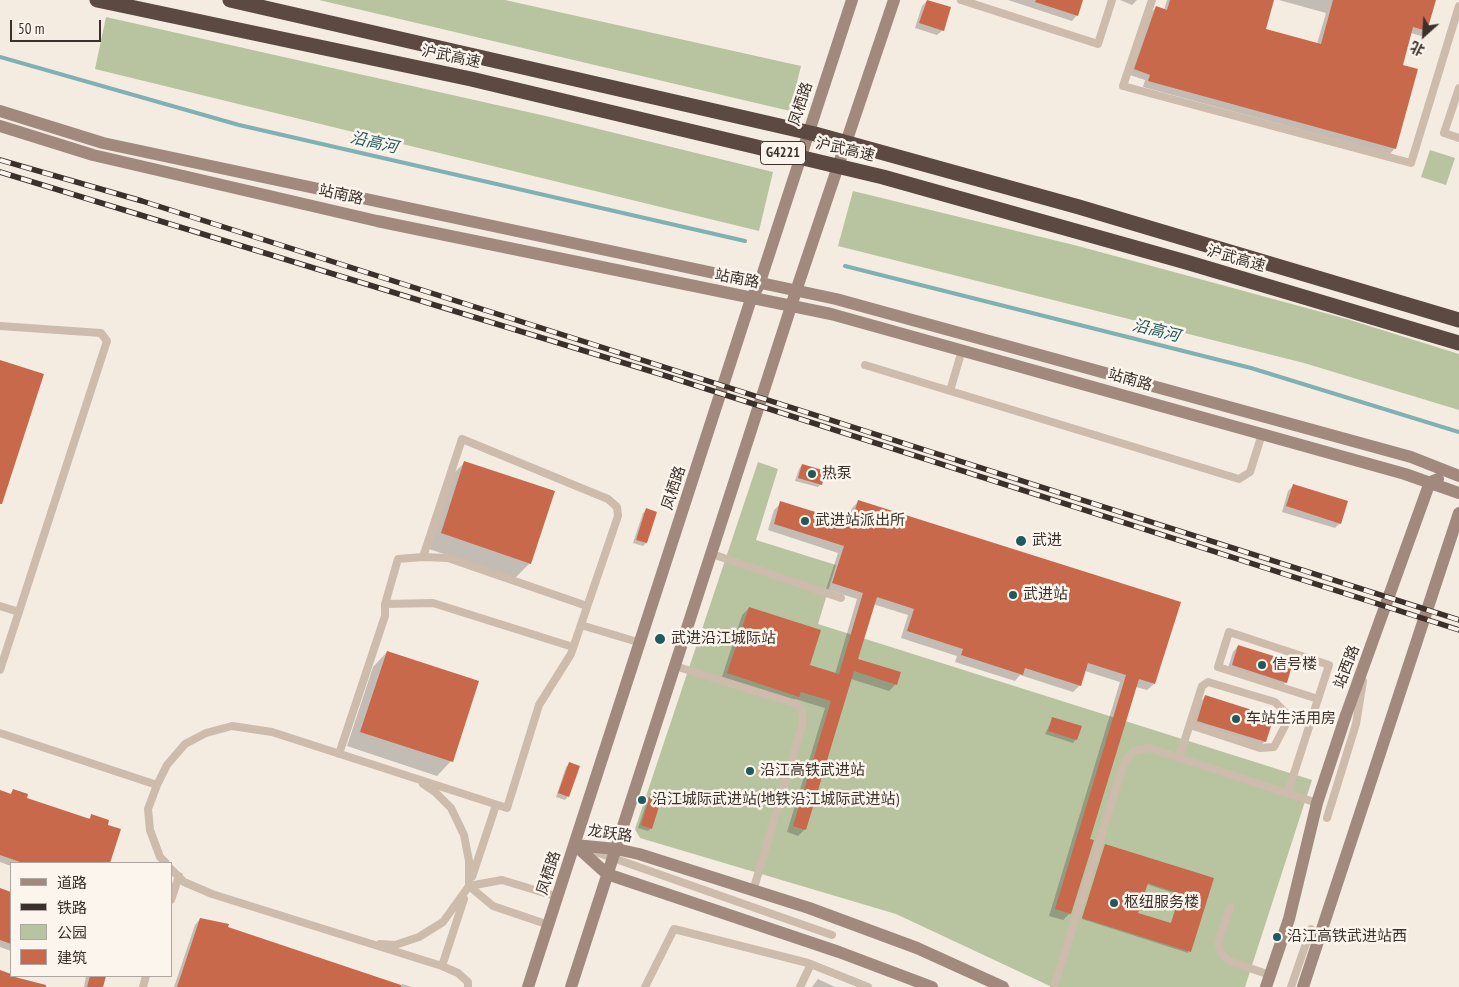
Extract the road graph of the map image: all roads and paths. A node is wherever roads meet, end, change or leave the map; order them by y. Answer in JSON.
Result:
{"nodes":[{"id":1,"x":97,"y":0,"type":"edge"},
{"id":2,"x":230,"y":0,"type":"edge"},
{"id":3,"x":852,"y":0,"type":"edge"},
{"id":4,"x":894,"y":0,"type":"edge"},
{"id":5,"x":961,"y":0,"type":"edge"},
{"id":6,"x":1112,"y":0,"type":"edge"},
{"id":7,"x":1152,"y":0,"type":"edge"},
{"id":8,"x":1459,"y":6,"type":"edge"},
{"id":9,"x":1459,"y":88,"type":"edge"},
{"id":10,"x":0,"y":111,"type":"edge"},
{"id":11,"x":0,"y":126,"type":"edge"},
{"id":12,"x":1459,"y":138,"type":"edge"},
{"id":13,"x":759,"y":285,"type":"junction"},
{"id":14,"x":796,"y":291,"type":"junction"},
{"id":15,"x":750,"y":298,"type":"junction"},
{"id":16,"x":793,"y":305,"type":"junction"},
{"id":17,"x":1459,"y":320,"type":"edge"},
{"id":18,"x":0,"y":326,"type":"edge"},
{"id":19,"x":1459,"y":343,"type":"edge"},
{"id":20,"x":962,"y":350,"type":"junction"},
{"id":21,"x":864,"y":365,"type":"dead end"},
{"id":22,"x":950,"y":390,"type":"junction"},
{"id":23,"x":1262,"y":434,"type":"junction"},
{"id":24,"x":1456,"y":475,"type":"edge"},
{"id":25,"x":1430,"y":482,"type":"junction"},
{"id":26,"x":1459,"y":485,"type":"edge"},
{"id":27,"x":1459,"y":493,"type":"edge"},
{"id":28,"x":1459,"y":513,"type":"edge"},
{"id":29,"x":712,"y":554,"type":"junction"},
{"id":30,"x":423,"y":557,"type":"junction"},
{"id":31,"x":841,"y":598,"type":"dead end"},
{"id":32,"x":385,"y":604,"type":"junction"},
{"id":33,"x":0,"y":606,"type":"edge"},
{"id":34,"x":587,"y":606,"type":"junction"},
{"id":35,"x":19,"y":612,"type":"junction"},
{"id":36,"x":581,"y":625,"type":"junction"},
{"id":37,"x":641,"y":643,"type":"junction"},
{"id":38,"x":573,"y":647,"type":"junction"},
{"id":39,"x":1366,"y":664,"type":"junction"},
{"id":40,"x":675,"y":666,"type":"junction"},
{"id":41,"x":0,"y":670,"type":"edge"},
{"id":42,"x":1318,"y":699,"type":"junction"},
{"id":43,"x":1190,"y":725,"type":"junction"},
{"id":44,"x":0,"y":733,"type":"edge"},
{"id":45,"x":339,"y":754,"type":"junction"},
{"id":46,"x":1179,"y":758,"type":"junction"},
{"id":47,"x":412,"y":778,"type":"junction"},
{"id":48,"x":157,"y":785,"type":"junction"},
{"id":49,"x":1288,"y":792,"type":"junction"},
{"id":50,"x":1317,"y":803,"type":"junction"},
{"id":51,"x":496,"y":805,"type":"junction"},
{"id":52,"x":1327,"y":818,"type":"dead end"},
{"id":53,"x":575,"y":845,"type":"junction"},
{"id":54,"x":614,"y":853,"type":"junction"},
{"id":55,"x":165,"y":862,"type":"edge"},
{"id":56,"x":172,"y":870,"type":"edge"},
{"id":57,"x":607,"y":874,"type":"junction"},
{"id":58,"x":179,"y":876,"type":"junction"},
{"id":59,"x":469,"y":886,"type":"junction"},
{"id":60,"x":754,"y":891,"type":"junction"},
{"id":61,"x":172,"y":897,"type":"edge"},
{"id":62,"x":558,"y":897,"type":"junction"},
{"id":63,"x":1230,"y":907,"type":"dead end"},
{"id":64,"x":549,"y":925,"type":"junction"},
{"id":65,"x":1311,"y":929,"type":"dead end"},
{"id":66,"x":832,"y":935,"type":"dead end"},
{"id":67,"x":370,"y":944,"type":"junction"},
{"id":68,"x":811,"y":964,"type":"junction"},
{"id":69,"x":442,"y":966,"type":"junction"},
{"id":70,"x":1268,"y":981,"type":"edge"},
{"id":71,"x":468,"y":987,"type":"edge"},
{"id":72,"x":528,"y":987,"type":"edge"},
{"id":73,"x":571,"y":987,"type":"edge"},
{"id":74,"x":645,"y":987,"type":"edge"},
{"id":75,"x":800,"y":987,"type":"edge"},
{"id":76,"x":868,"y":987,"type":"edge"},
{"id":77,"x":932,"y":987,"type":"edge"},
{"id":78,"x":1003,"y":987,"type":"edge"},
{"id":79,"x":1054,"y":987,"type":"edge"},
{"id":80,"x":1291,"y":987,"type":"edge"},
{"id":81,"x":1303,"y":987,"type":"edge"}],
"edges":[{"from":1,"to":19,"type":"highway","name":"沪武高速","number":"G4221"},
{"from":2,"to":17,"type":"highway","name":"沪武高速","number":"G4221"},
{"from":3,"to":13,"type":"street","name":"凤栖路"},
{"from":4,"to":14,"type":"street"},
{"from":5,"to":6,"type":"lane"},
{"from":7,"to":8,"type":"lane"},
{"from":9,"to":12,"type":"lane"},
{"from":10,"to":13,"type":"street","name":"站南路"},
{"from":11,"to":15,"type":"street","name":"站南路"},
{"from":13,"to":14,"type":"street","name":"站南路"},
{"from":13,"to":15,"type":"street","name":"凤栖路"},
{"from":14,"to":16,"type":"street"},
{"from":14,"to":24,"type":"street","name":"站南路"},
{"from":15,"to":16,"type":"street","name":"站南路"},
{"from":15,"to":37,"type":"street","name":"凤栖路"},
{"from":16,"to":20,"type":"street","name":"站南路"},
{"from":16,"to":29,"type":"street"},
{"from":18,"to":35,"type":"lane"},
{"from":20,"to":22,"type":"lane"},
{"from":20,"to":23,"type":"street","name":"站南路"},
{"from":21,"to":22,"type":"lane"},
{"from":22,"to":23,"type":"lane"},
{"from":23,"to":25,"type":"street","name":"站南路"},
{"from":24,"to":25,"type":"street"},
{"from":24,"to":26,"type":"street"},
{"from":25,"to":27,"type":"street","name":"站南路"},
{"from":25,"to":39,"type":"street","name":"站西路"},
{"from":28,"to":81,"type":"street"},
{"from":29,"to":31,"type":"lane"},
{"from":29,"to":40,"type":"street"},
{"from":30,"to":32,"type":"lane"},
{"from":30,"to":34,"type":"lane"},
{"from":30,"to":34,"type":"lane"},
{"from":32,"to":38,"type":"lane"},
{"from":32,"to":45,"type":"lane"},
{"from":33,"to":35,"type":"lane"},
{"from":34,"to":36,"type":"lane"},
{"from":35,"to":41,"type":"lane"},
{"from":36,"to":37,"type":"lane"},
{"from":36,"to":38,"type":"lane"},
{"from":37,"to":53,"type":"street","name":"凤栖路"},
{"from":38,"to":51,"type":"lane"},
{"from":39,"to":50,"type":"street","name":"站西路"},
{"from":39,"to":52,"type":"lane"},
{"from":40,"to":54,"type":"street"},
{"from":40,"to":60,"type":"lane"},
{"from":42,"to":42,"type":"lane"},
{"from":42,"to":49,"type":"lane"},
{"from":43,"to":43,"type":"lane"},
{"from":43,"to":46,"type":"lane"},
{"from":44,"to":48,"type":"lane"},
{"from":45,"to":47,"type":"lane"},
{"from":45,"to":48,"type":"lane"},
{"from":46,"to":49,"type":"lane"},
{"from":46,"to":79,"type":"lane"},
{"from":47,"to":51,"type":"lane"},
{"from":47,"to":59,"type":"lane"},
{"from":48,"to":55,"type":"lane"},
{"from":49,"to":50,"type":"lane"},
{"from":50,"to":70,"type":"street","name":"站西路"},
{"from":51,"to":59,"type":"lane"},
{"from":53,"to":54,"type":"street","name":"龙跃路"},
{"from":53,"to":57,"type":"street","name":"龙跃路"},
{"from":53,"to":62,"type":"street","name":"凤栖路"},
{"from":54,"to":57,"type":"street"},
{"from":54,"to":60,"type":"street","name":"龙跃路"},
{"from":54,"to":66,"type":"lane"},
{"from":56,"to":58,"type":"lane"},
{"from":57,"to":73,"type":"street"},
{"from":57,"to":77,"type":"street","name":"龙跃路"},
{"from":58,"to":61,"type":"lane"},
{"from":58,"to":67,"type":"lane"},
{"from":59,"to":62,"type":"lane"},
{"from":59,"to":64,"type":"lane"},
{"from":59,"to":67,"type":"lane"},
{"from":59,"to":69,"type":"lane"},
{"from":60,"to":78,"type":"street","name":"龙跃路"},
{"from":62,"to":64,"type":"street","name":"凤栖路"},
{"from":63,"to":70,"type":"lane"},
{"from":64,"to":72,"type":"street","name":"凤栖路"},
{"from":65,"to":80,"type":"lane"},
{"from":67,"to":69,"type":"lane"},
{"from":68,"to":74,"type":"lane"},
{"from":68,"to":75,"type":"lane"},
{"from":68,"to":76,"type":"lane"},
{"from":69,"to":71,"type":"lane"}]}
